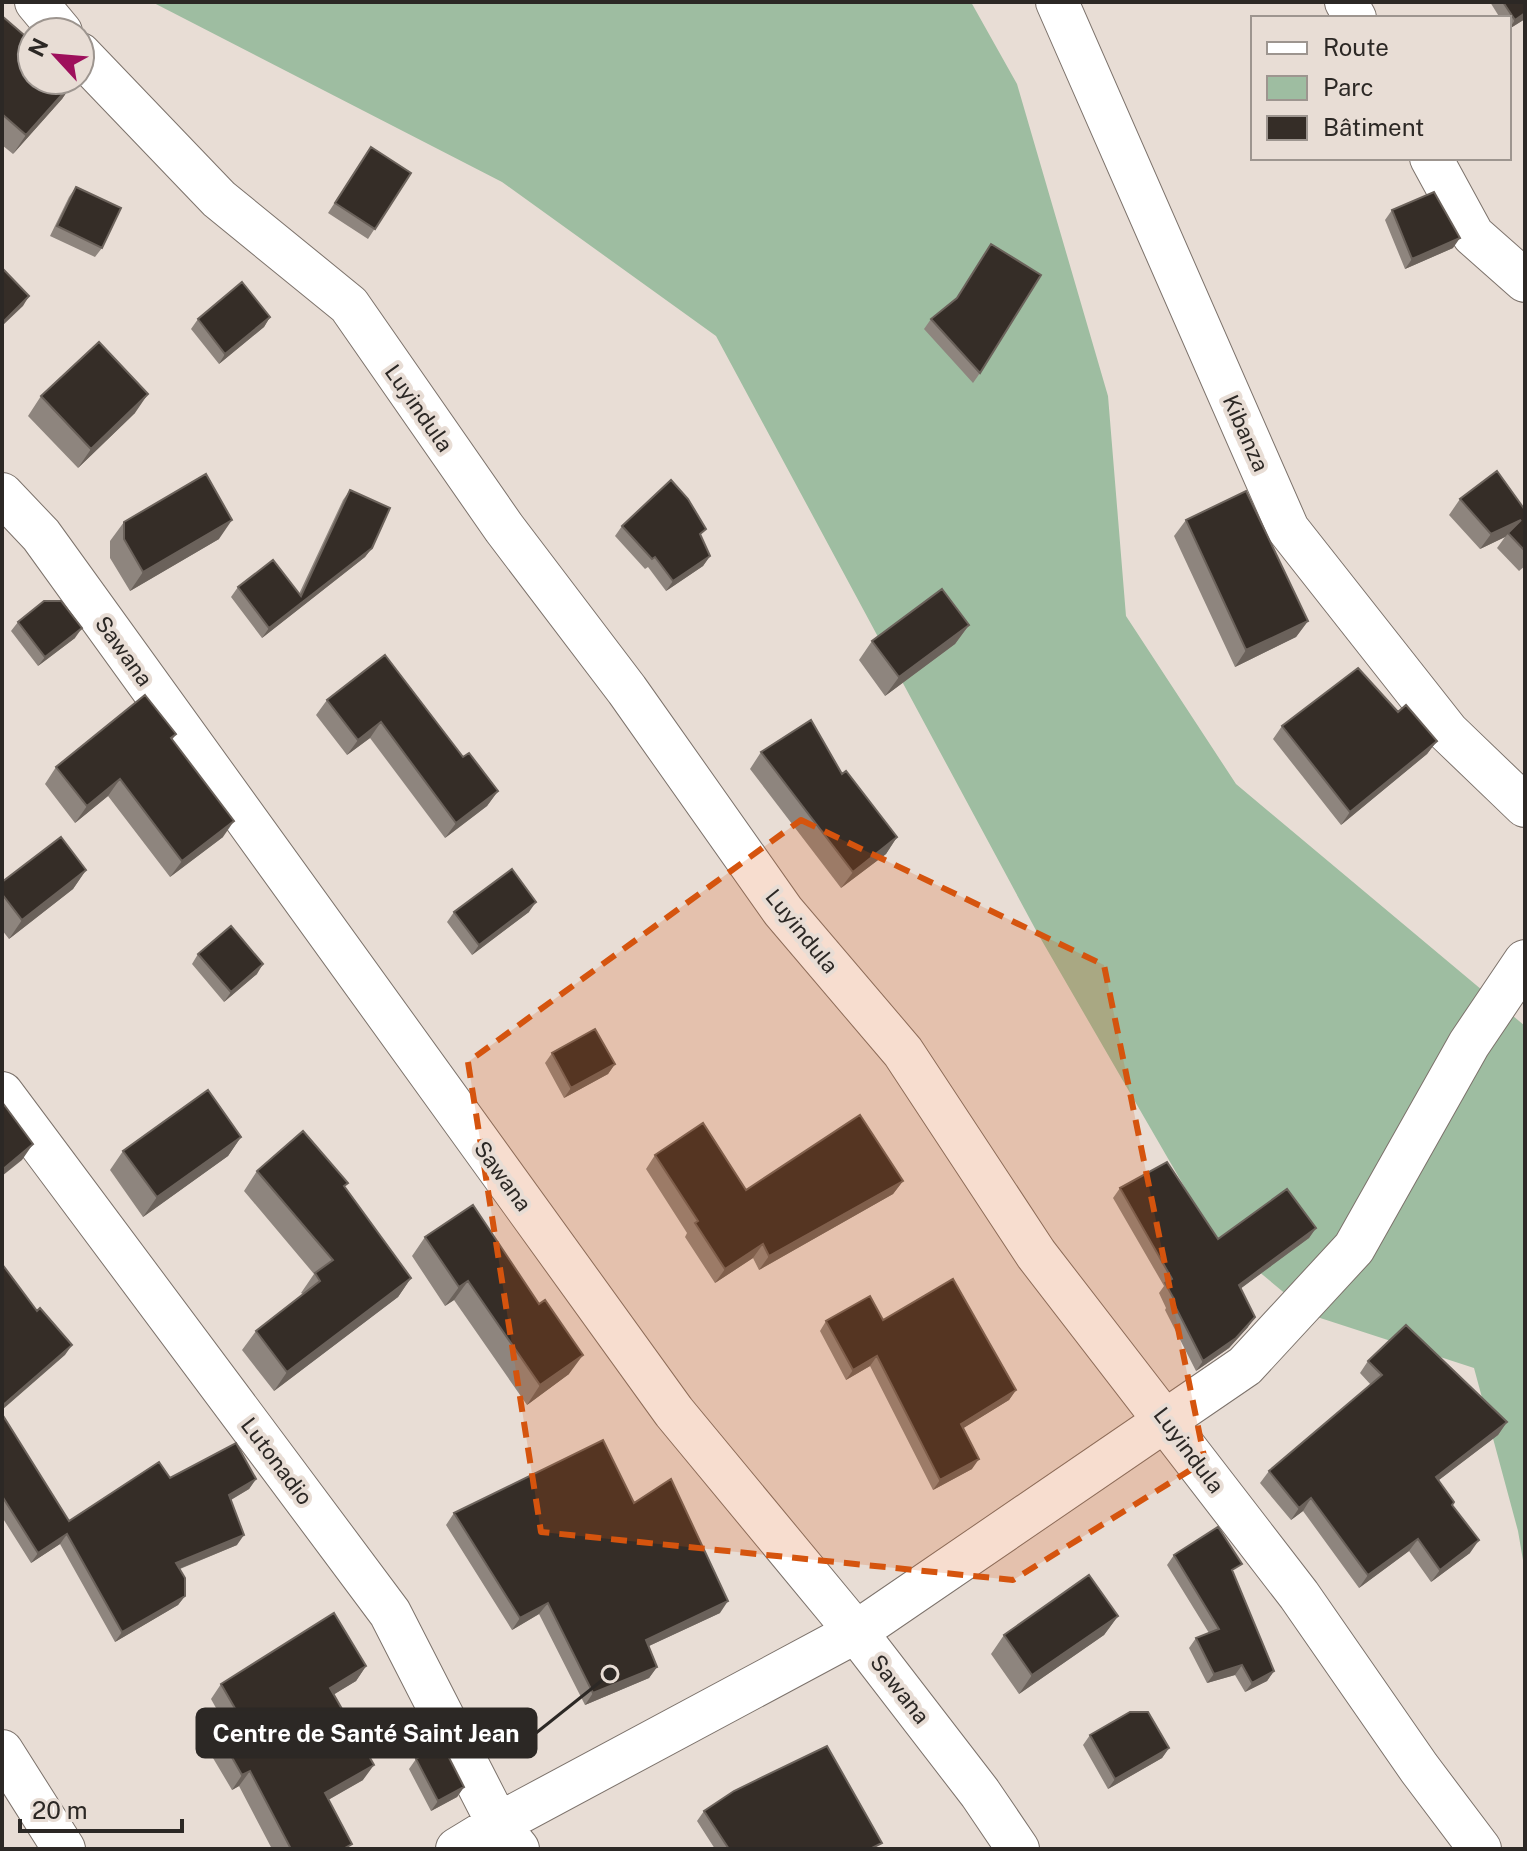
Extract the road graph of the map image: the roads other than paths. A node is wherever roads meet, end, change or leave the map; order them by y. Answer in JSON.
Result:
{"nodes":[{"id":1,"x":1057,"y":2,"type":"edge"},
{"id":2,"x":96,"y":71,"type":"edge"},
{"id":3,"x":1432,"y":160,"type":"edge"},
{"id":4,"x":1525,"y":281,"type":"edge"},
{"id":5,"x":2,"y":494,"type":"edge"},
{"id":6,"x":1525,"y":806,"type":"edge"},
{"id":7,"x":1525,"y":961,"type":"edge"},
{"id":8,"x":2,"y":1093,"type":"edge"},
{"id":9,"x":1166,"y":1419,"type":"junction"},
{"id":10,"x":856,"y":1632,"type":"junction"},
{"id":11,"x":2,"y":1751,"type":"edge"},
{"id":12,"x":508,"y":1837,"type":"edge"},
{"id":13,"x":64,"y":1849,"type":"edge"},
{"id":14,"x":457,"y":1849,"type":"edge"},
{"id":15,"x":1018,"y":1849,"type":"edge"},
{"id":16,"x":1480,"y":1849,"type":"edge"}],
"edges":[{"from":1,"to":6,"type":"street","name":"Kibanza"},
{"from":2,"to":9,"type":"street","name":"Luyindula"},
{"from":3,"to":4,"type":"street"},
{"from":5,"to":10,"type":"street","name":"Sawana"},
{"from":7,"to":9,"type":"street"},
{"from":8,"to":12,"type":"street","name":"Lutonadio"},
{"from":9,"to":10,"type":"street"},
{"from":9,"to":16,"type":"street","name":"Luyindula"},
{"from":10,"to":12,"type":"street"},
{"from":10,"to":15,"type":"street","name":"Sawana"},
{"from":11,"to":13,"type":"street"},
{"from":12,"to":14,"type":"street"}]}
